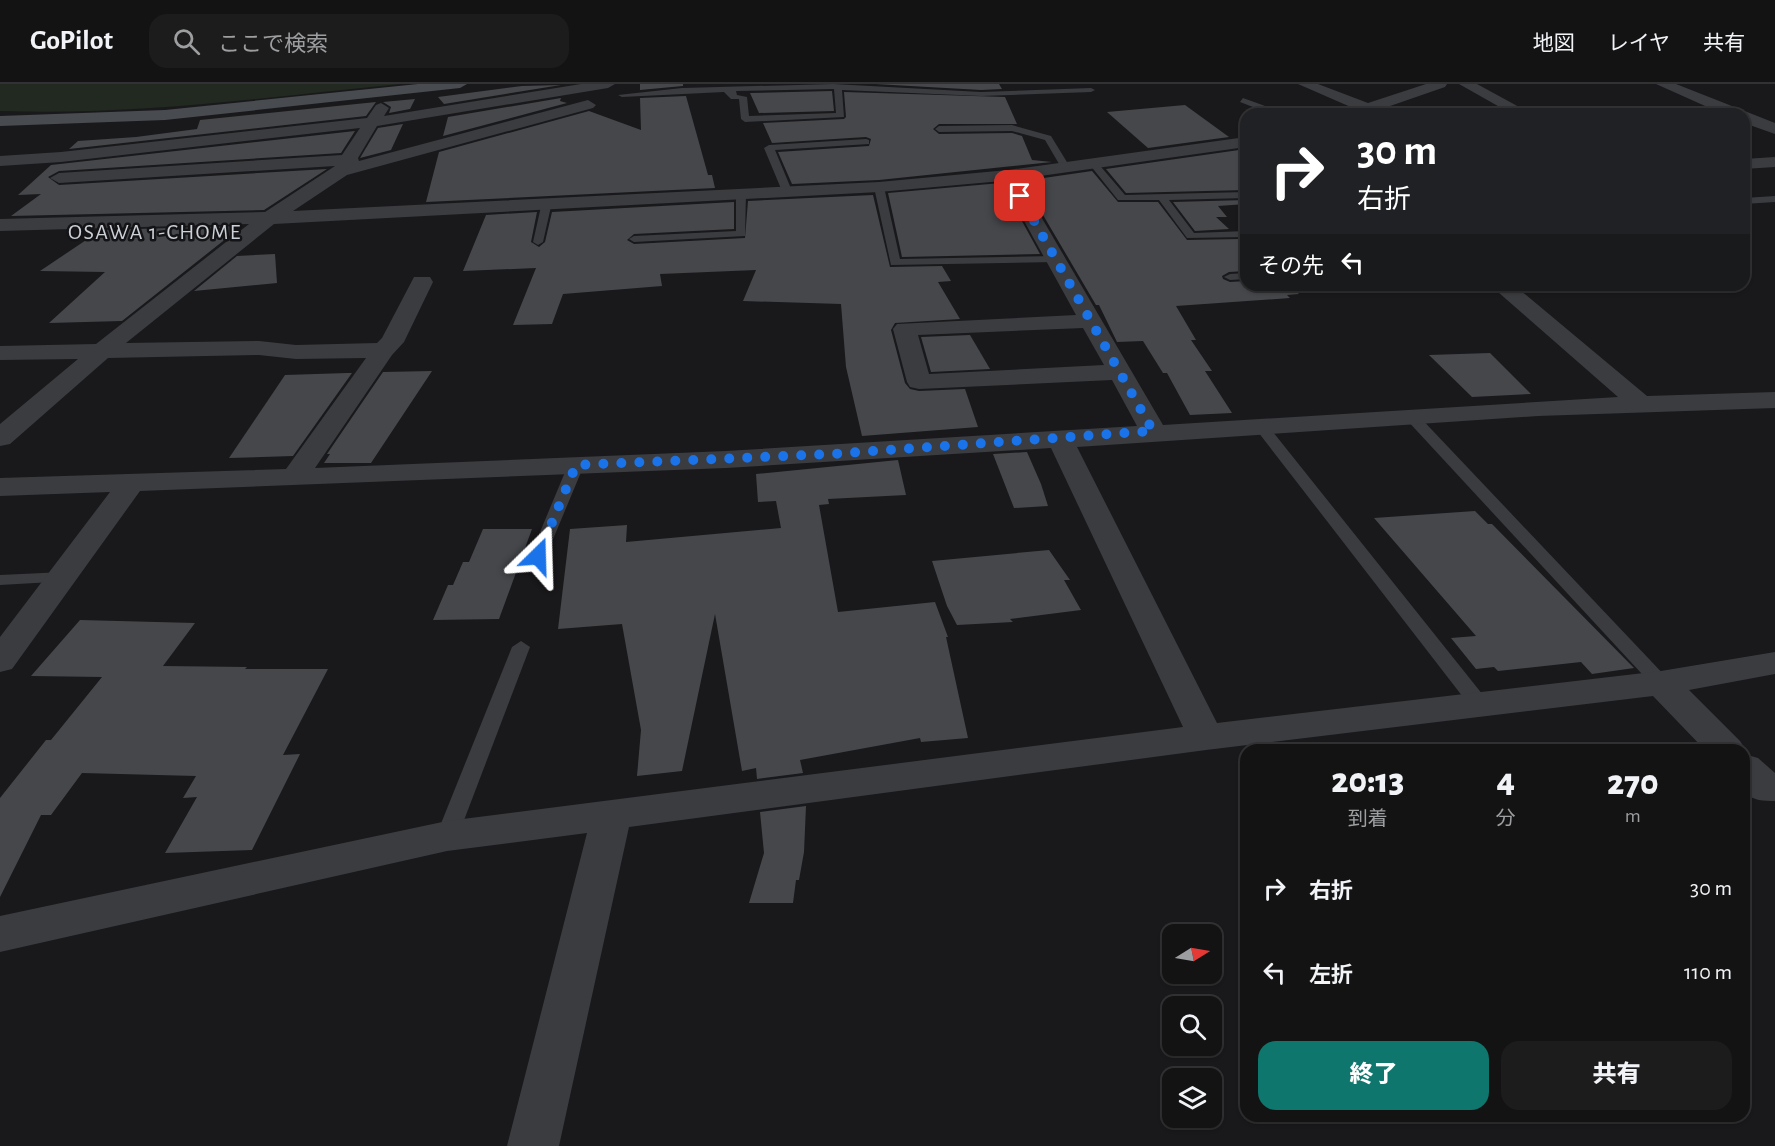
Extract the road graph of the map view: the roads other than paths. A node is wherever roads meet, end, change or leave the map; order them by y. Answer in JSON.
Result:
{"nodes":[{"id":1,"x":404,"y":84,"type":"edge"},
{"id":2,"x":460,"y":84,"type":"edge"},
{"id":3,"x":1032,"y":84,"type":"edge"},
{"id":4,"x":1085,"y":84,"type":"edge"},
{"id":5,"x":1305,"y":84,"type":"edge"},
{"id":6,"x":1440,"y":84,"type":"edge"},
{"id":7,"x":1466,"y":84,"type":"edge"},
{"id":8,"x":1663,"y":84,"type":"edge"},
{"id":9,"x":836,"y":85,"type":"edge"},
{"id":10,"x":613,"y":88,"type":"edge"},
{"id":11,"x":727,"y":89,"type":"junction"},
{"id":12,"x":388,"y":91,"type":"junction"},
{"id":13,"x":1032,"y":94,"type":"junction"},
{"id":14,"x":1243,"y":100,"type":"dead end"},
{"id":15,"x":1264,"y":108,"type":"edge"},
{"id":16,"x":1365,"y":108,"type":"edge"},
{"id":17,"x":1371,"y":108,"type":"edge"},
{"id":18,"x":1512,"y":108,"type":"edge"},
{"id":19,"x":1722,"y":108,"type":"edge"},
{"id":20,"x":1750,"y":119,"type":"edge"},
{"id":21,"x":0,"y":121,"type":"edge"},
{"id":22,"x":374,"y":122,"type":"junction"},
{"id":23,"x":939,"y":129,"type":"dead end"},
{"id":24,"x":1775,"y":129,"type":"edge"},
{"id":25,"x":866,"y":142,"type":"dead end"},
{"id":26,"x":1240,"y":143,"type":"edge"},
{"id":27,"x":61,"y":157,"type":"junction"},
{"id":28,"x":0,"y":161,"type":"edge"},
{"id":29,"x":1775,"y":162,"type":"edge"},
{"id":30,"x":1093,"y":163,"type":"junction"},
{"id":31,"x":1750,"y":164,"type":"edge"},
{"id":32,"x":346,"y":165,"type":"junction"},
{"id":33,"x":1065,"y":166,"type":"junction"},
{"id":34,"x":1008,"y":175,"type":"junction"},
{"id":35,"x":879,"y":188,"type":"junction"},
{"id":36,"x":787,"y":191,"type":"junction"},
{"id":37,"x":741,"y":193,"type":"junction"},
{"id":38,"x":1240,"y":195,"type":"edge"},
{"id":39,"x":1162,"y":197,"type":"junction"},
{"id":40,"x":1775,"y":199,"type":"edge"},
{"id":41,"x":1750,"y":201,"type":"edge"},
{"id":42,"x":547,"y":202,"type":"junction"},
{"id":43,"x":269,"y":218,"type":"junction"},
{"id":44,"x":0,"y":225,"type":"edge"},
{"id":45,"x":1240,"y":234,"type":"edge"},
{"id":46,"x":634,"y":239,"type":"dead end"},
{"id":47,"x":538,"y":242,"type":"dead end"},
{"id":48,"x":1055,"y":259,"type":"junction"},
{"id":49,"x":1240,"y":277,"type":"edge"},
{"id":50,"x":1230,"y":278,"type":"dead end"},
{"id":51,"x":422,"y":282,"type":"dead end"},
{"id":52,"x":1509,"y":291,"type":"edge"},
{"id":53,"x":1089,"y":321,"type":"junction"},
{"id":54,"x":382,"y":350,"type":"junction"},
{"id":55,"x":102,"y":351,"type":"junction"},
{"id":56,"x":0,"y":353,"type":"edge"},
{"id":57,"x":1119,"y":372,"type":"junction"},
{"id":58,"x":1775,"y":400,"type":"edge"},
{"id":59,"x":1639,"y":402,"type":"junction"},
{"id":60,"x":1410,"y":415,"type":"junction"},
{"id":61,"x":1260,"y":425,"type":"junction"},
{"id":62,"x":1153,"y":431,"type":"junction"},
{"id":63,"x":0,"y":438,"type":"edge"},
{"id":64,"x":1060,"y":439,"type":"junction"},
{"id":65,"x":576,"y":465,"type":"junction"},
{"id":66,"x":294,"y":477,"type":"junction"},
{"id":67,"x":132,"y":483,"type":"junction"},
{"id":68,"x":0,"y":487,"type":"edge"},
{"id":69,"x":538,"y":556,"type":"dead end"},
{"id":70,"x":64,"y":577,"type":"junction"},
{"id":71,"x":0,"y":580,"type":"edge"},
{"id":72,"x":521,"y":647,"type":"dead end"},
{"id":73,"x":0,"y":661,"type":"edge"},
{"id":74,"x":1775,"y":663,"type":"edge"},
{"id":75,"x":1661,"y":683,"type":"junction"},
{"id":76,"x":1480,"y":705,"type":"junction"},
{"id":77,"x":1206,"y":736,"type":"junction"},
{"id":78,"x":1720,"y":744,"type":"edge"},
{"id":79,"x":612,"y":813,"type":"junction"},
{"id":80,"x":447,"y":836,"type":"junction"},
{"id":81,"x":0,"y":934,"type":"edge"},
{"id":82,"x":533,"y":1146,"type":"edge"}],
"edges":[{"from":1,"to":12,"type":"lane"},
{"from":2,"to":12,"type":"main road"},
{"from":3,"to":13,"type":"lane"},
{"from":4,"to":13,"type":"lane"},
{"from":5,"to":16,"type":"street"},
{"from":6,"to":17,"type":"street"},
{"from":7,"to":18,"type":"street"},
{"from":8,"to":19,"type":"street"},
{"from":9,"to":11,"type":"lane"},
{"from":9,"to":11,"type":"lane"},
{"from":9,"to":13,"type":"lane"},
{"from":10,"to":11,"type":"lane"},
{"from":10,"to":22,"type":"street"},
{"from":10,"to":32,"type":"street"},
{"from":12,"to":21,"type":"main road"},
{"from":12,"to":22,"type":"street"},
{"from":14,"to":15,"type":"lane"},
{"from":20,"to":24,"type":"street"},
{"from":22,"to":27,"type":"street"},
{"from":22,"to":32,"type":"street"},
{"from":23,"to":33,"type":"lane"},
{"from":25,"to":36,"type":"lane"},
{"from":26,"to":30,"type":"street"},
{"from":27,"to":28,"type":"street"},
{"from":27,"to":32,"type":"street"},
{"from":29,"to":31,"type":"street"},
{"from":30,"to":33,"type":"street"},
{"from":30,"to":39,"type":"lane"},
{"from":32,"to":43,"type":"street"},
{"from":33,"to":34,"type":"street"},
{"from":34,"to":35,"type":"street"},
{"from":34,"to":48,"type":"street"},
{"from":35,"to":36,"type":"street"},
{"from":35,"to":48,"type":"lane"},
{"from":36,"to":37,"type":"street"},
{"from":37,"to":42,"type":"street"},
{"from":37,"to":46,"type":"lane"},
{"from":38,"to":39,"type":"lane"},
{"from":39,"to":45,"type":"lane"},
{"from":40,"to":41,"type":"lane"},
{"from":42,"to":43,"type":"street"},
{"from":42,"to":47,"type":"lane"},
{"from":43,"to":44,"type":"street"},
{"from":43,"to":55,"type":"street"},
{"from":48,"to":53,"type":"street"},
{"from":49,"to":50,"type":"lane"},
{"from":51,"to":54,"type":"street"},
{"from":52,"to":59,"type":"street"},
{"from":53,"to":57,"type":"street"},
{"from":53,"to":57,"type":"street"},
{"from":54,"to":55,"type":"street"},
{"from":54,"to":66,"type":"street"},
{"from":55,"to":56,"type":"street"},
{"from":55,"to":63,"type":"street"},
{"from":57,"to":62,"type":"street"},
{"from":58,"to":59,"type":"street"},
{"from":59,"to":60,"type":"street"},
{"from":60,"to":61,"type":"street"},
{"from":60,"to":75,"type":"lane"},
{"from":61,"to":62,"type":"street"},
{"from":61,"to":76,"type":"lane"},
{"from":62,"to":64,"type":"street"},
{"from":64,"to":65,"type":"street"},
{"from":64,"to":77,"type":"street"},
{"from":65,"to":66,"type":"street"},
{"from":65,"to":69,"type":"lane"},
{"from":66,"to":67,"type":"street"},
{"from":67,"to":68,"type":"street"},
{"from":67,"to":70,"type":"street"},
{"from":70,"to":71,"type":"lane"},
{"from":70,"to":73,"type":"street"},
{"from":72,"to":80,"type":"lane"},
{"from":74,"to":75,"type":"street"},
{"from":75,"to":76,"type":"street"},
{"from":75,"to":78,"type":"street"},
{"from":76,"to":77,"type":"street"},
{"from":77,"to":79,"type":"street"},
{"from":79,"to":80,"type":"street"},
{"from":79,"to":82,"type":"street"},
{"from":80,"to":81,"type":"street"}]}
